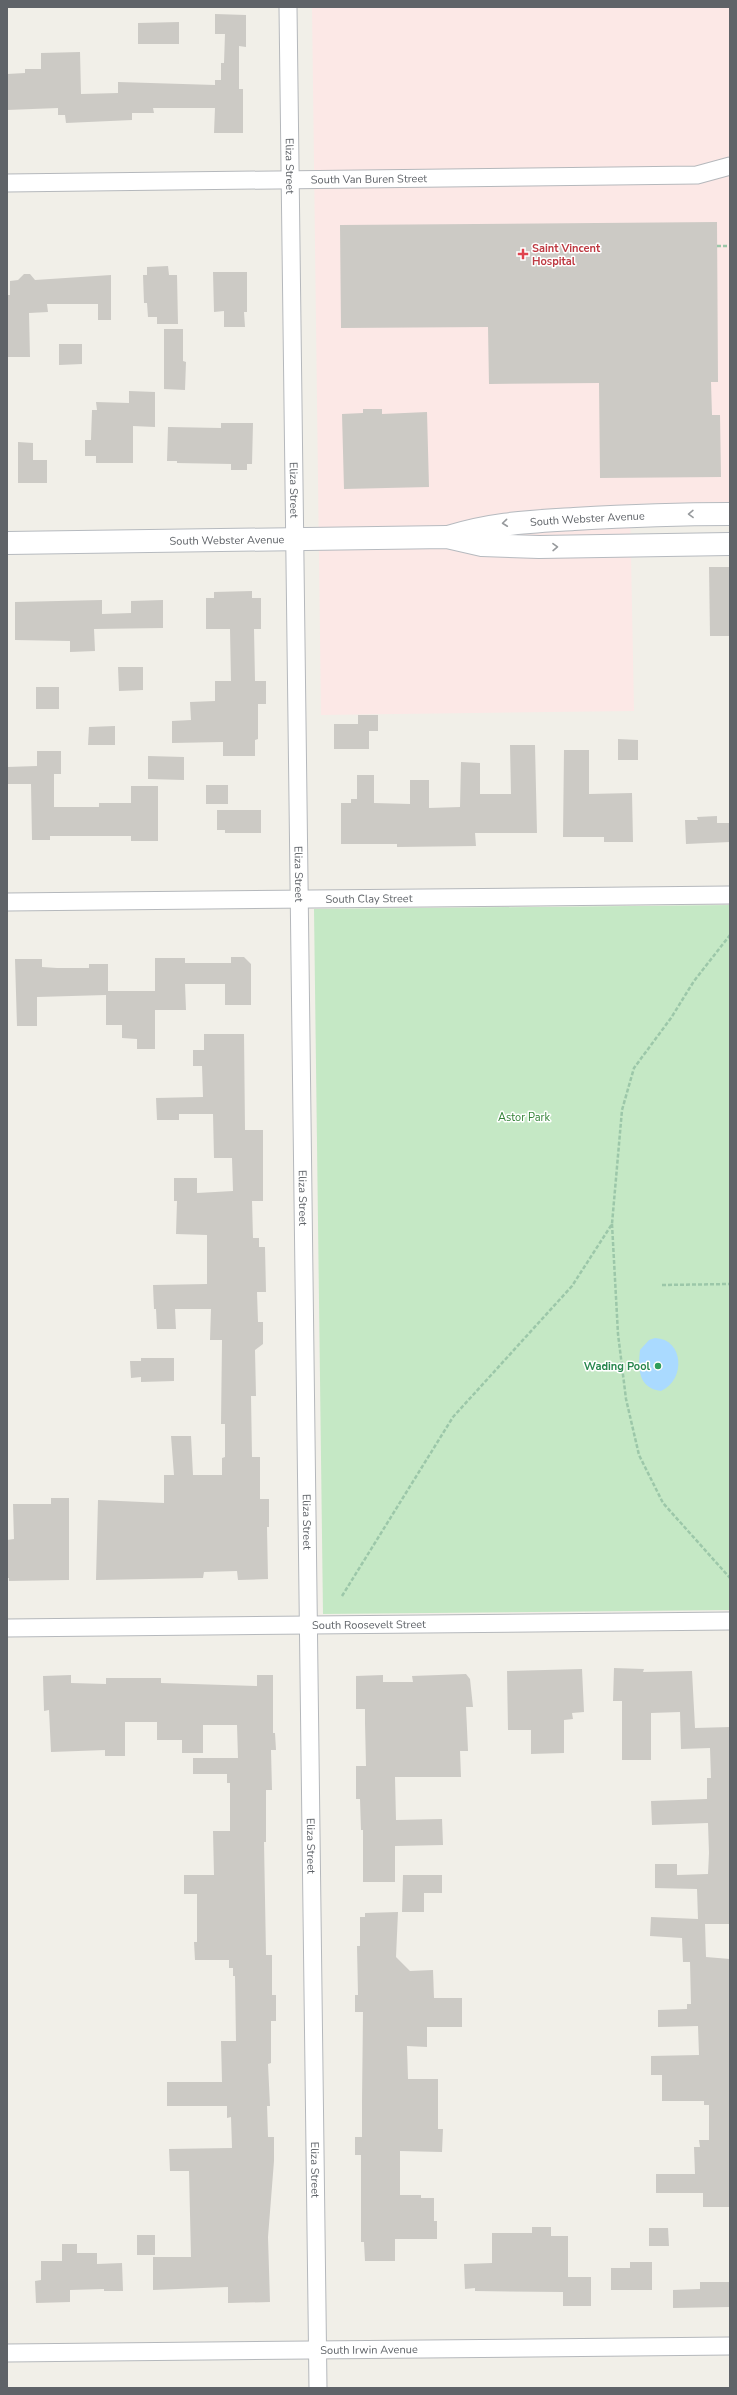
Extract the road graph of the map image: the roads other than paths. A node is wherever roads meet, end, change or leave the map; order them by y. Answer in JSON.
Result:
{"nodes":[{"id":1,"x":288,"y":7,"type":"edge"},
{"id":2,"x":730,"y":166,"type":"edge"},
{"id":3,"x":291,"y":180,"type":"junction"},
{"id":4,"x":7,"y":183,"type":"edge"},
{"id":5,"x":730,"y":514,"type":"edge"},
{"id":6,"x":447,"y":537,"type":"junction"},
{"id":7,"x":296,"y":539,"type":"junction"},
{"id":8,"x":7,"y":543,"type":"edge"},
{"id":9,"x":730,"y":544,"type":"edge"},
{"id":10,"x":730,"y":895,"type":"edge"},
{"id":11,"x":300,"y":899,"type":"junction"},
{"id":12,"x":7,"y":902,"type":"edge"},
{"id":13,"x":730,"y":1621,"type":"edge"},
{"id":14,"x":309,"y":1624,"type":"junction"},
{"id":15,"x":7,"y":1628,"type":"edge"},
{"id":16,"x":730,"y":2346,"type":"edge"},
{"id":17,"x":318,"y":2350,"type":"junction"},
{"id":18,"x":7,"y":2353,"type":"edge"},
{"id":19,"x":318,"y":2388,"type":"edge"}],
"edges":[{"from":1,"to":3,"type":"street","name":"Eliza Street"},
{"from":2,"to":3,"type":"street","name":"South Van Buren Street"},
{"from":3,"to":4,"type":"street","name":"South Van Buren Street"},
{"from":3,"to":7,"type":"street","name":"Eliza Street"},
{"from":5,"to":6,"type":"main road","name":"South Webster Avenue","one_way":true},
{"from":6,"to":7,"type":"main road","name":"South Webster Avenue"},
{"from":6,"to":9,"type":"main road","name":"South Webster Avenue","one_way":true},
{"from":7,"to":8,"type":"main road","name":"South Webster Avenue"},
{"from":7,"to":11,"type":"street","name":"Eliza Street"},
{"from":10,"to":11,"type":"street","name":"South Clay Street"},
{"from":11,"to":12,"type":"street","name":"South Clay Street"},
{"from":11,"to":14,"type":"street","name":"Eliza Street"},
{"from":13,"to":14,"type":"street","name":"South Roosevelt Street"},
{"from":14,"to":15,"type":"street","name":"South Roosevelt Street"},
{"from":14,"to":17,"type":"street","name":"Eliza Street"},
{"from":16,"to":17,"type":"street","name":"South Irwin Avenue"},
{"from":17,"to":18,"type":"street","name":"South Irwin Avenue"},
{"from":17,"to":19,"type":"street","name":"Eliza Street"}]}
